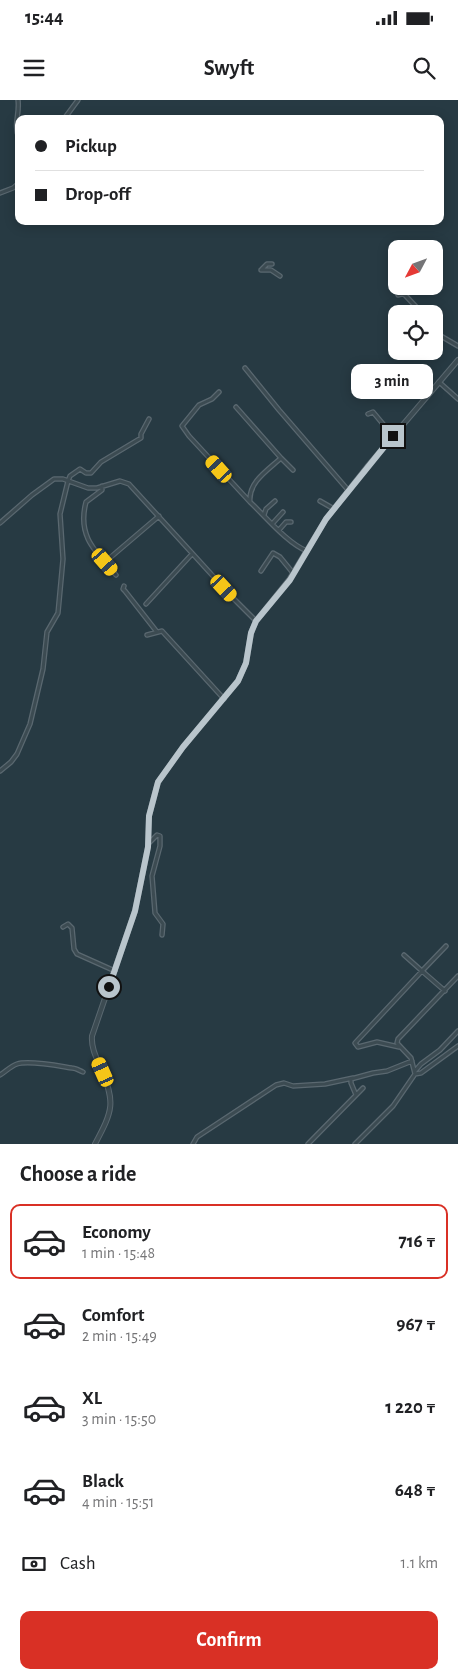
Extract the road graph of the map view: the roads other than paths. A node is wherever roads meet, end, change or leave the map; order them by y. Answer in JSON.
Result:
{"nodes":[{"id":1,"x":18,"y":100,"type":"edge"},
{"id":2,"x":78,"y":100,"type":"edge"},
{"id":3,"x":17,"y":115,"type":"edge"},
{"id":4,"x":67,"y":115,"type":"edge"},
{"id":5,"x":15,"y":187,"type":"edge"},
{"id":6,"x":0,"y":193,"type":"edge"},
{"id":7,"x":272,"y":264,"type":"dead end"},
{"id":8,"x":280,"y":276,"type":"dead end"},
{"id":9,"x":405,"y":295,"type":"edge"},
{"id":10,"x":414,"y":305,"type":"edge"},
{"id":11,"x":443,"y":337,"type":"edge"},
{"id":12,"x":458,"y":346,"type":"edge"},
{"id":13,"x":458,"y":360,"type":"edge"},
{"id":14,"x":245,"y":368,"type":"dead end"},
{"id":15,"x":439,"y":382,"type":"junction"},
{"id":16,"x":219,"y":392,"type":"dead end"},
{"id":17,"x":458,"y":399,"type":"edge"},
{"id":18,"x":236,"y":407,"type":"dead end"},
{"id":19,"x":368,"y":414,"type":"dead end"},
{"id":20,"x":149,"y":419,"type":"dead end"},
{"id":21,"x":393,"y":436,"type":"junction"},
{"id":22,"x":281,"y":458,"type":"junction"},
{"id":23,"x":293,"y":470,"type":"dead end"},
{"id":24,"x":68,"y":481,"type":"junction"},
{"id":25,"x":102,"y":486,"type":"junction"},
{"id":26,"x":348,"y":490,"type":"junction"},
{"id":27,"x":274,"y":501,"type":"dead end"},
{"id":28,"x":320,"y":501,"type":"dead end"},
{"id":29,"x":250,"y":502,"type":"junction"},
{"id":30,"x":334,"y":509,"type":"junction"},
{"id":31,"x":283,"y":512,"type":"dead end"},
{"id":32,"x":264,"y":515,"type":"junction"},
{"id":33,"x":159,"y":516,"type":"junction"},
{"id":34,"x":291,"y":522,"type":"dead end"},
{"id":35,"x":0,"y":523,"type":"edge"},
{"id":36,"x":272,"y":523,"type":"junction"},
{"id":37,"x":279,"y":530,"type":"junction"},
{"id":38,"x":307,"y":550,"type":"junction"},
{"id":39,"x":192,"y":554,"type":"junction"},
{"id":40,"x":105,"y":562,"type":"junction"},
{"id":41,"x":261,"y":571,"type":"dead end"},
{"id":42,"x":294,"y":573,"type":"junction"},
{"id":43,"x":116,"y":575,"type":"dead end"},
{"id":44,"x":124,"y":586,"type":"dead end"},
{"id":45,"x":146,"y":604,"type":"dead end"},
{"id":46,"x":256,"y":621,"type":"junction"},
{"id":47,"x":157,"y":632,"type":"junction"},
{"id":48,"x":147,"y":635,"type":"dead end"},
{"id":49,"x":224,"y":699,"type":"junction"},
{"id":50,"x":0,"y":771,"type":"edge"},
{"id":51,"x":148,"y":844,"type":"junction"},
{"id":52,"x":63,"y":927,"type":"dead end"},
{"id":53,"x":162,"y":935,"type":"dead end"},
{"id":54,"x":446,"y":946,"type":"dead end"},
{"id":55,"x":404,"y":955,"type":"dead end"},
{"id":56,"x":115,"y":971,"type":"junction"},
{"id":57,"x":422,"y":971,"type":"junction"},
{"id":58,"x":458,"y":976,"type":"edge"},
{"id":59,"x":445,"y":991,"type":"junction"},
{"id":60,"x":458,"y":1031,"type":"edge"},
{"id":61,"x":458,"y":1046,"type":"edge"},
{"id":62,"x":402,"y":1048,"type":"junction"},
{"id":63,"x":412,"y":1061,"type":"junction"},
{"id":64,"x":83,"y":1072,"type":"dead end"},
{"id":65,"x":415,"y":1073,"type":"junction"},
{"id":66,"x":0,"y":1075,"type":"edge"},
{"id":67,"x":353,"y":1078,"type":"junction"},
{"id":68,"x":363,"y":1088,"type":"dead end"},
{"id":69,"x":356,"y":1095,"type":"junction"},
{"id":70,"x":95,"y":1144,"type":"edge"},
{"id":71,"x":193,"y":1144,"type":"edge"},
{"id":72,"x":308,"y":1144,"type":"edge"},
{"id":73,"x":355,"y":1144,"type":"edge"}],
"edges":[{"from":1,"to":3,"type":"street"},
{"from":2,"to":4,"type":"street"},
{"from":5,"to":6,"type":"street"},
{"from":7,"to":8,"type":"street"},
{"from":9,"to":10,"type":"street"},
{"from":11,"to":12,"type":"street"},
{"from":13,"to":15,"type":"street"},
{"from":14,"to":26,"type":"street"},
{"from":15,"to":17,"type":"street"},
{"from":15,"to":21,"type":"street"},
{"from":16,"to":29,"type":"street"},
{"from":18,"to":22,"type":"street"},
{"from":19,"to":21,"type":"street"},
{"from":20,"to":24,"type":"street"},
{"from":21,"to":26,"type":"street"},
{"from":22,"to":23,"type":"street"},
{"from":22,"to":29,"type":"street"},
{"from":24,"to":25,"type":"street"},
{"from":24,"to":35,"type":"street"},
{"from":24,"to":50,"type":"street"},
{"from":25,"to":33,"type":"street"},
{"from":25,"to":40,"type":"street"},
{"from":26,"to":30,"type":"street"},
{"from":27,"to":32,"type":"street"},
{"from":28,"to":30,"type":"street"},
{"from":29,"to":32,"type":"street"},
{"from":30,"to":38,"type":"street"},
{"from":31,"to":36,"type":"street"},
{"from":32,"to":36,"type":"street"},
{"from":33,"to":39,"type":"street"},
{"from":33,"to":40,"type":"street"},
{"from":34,"to":37,"type":"street"},
{"from":36,"to":37,"type":"street"},
{"from":37,"to":38,"type":"street"},
{"from":38,"to":42,"type":"street"},
{"from":39,"to":45,"type":"street"},
{"from":39,"to":46,"type":"street"},
{"from":40,"to":43,"type":"street"},
{"from":41,"to":42,"type":"street"},
{"from":42,"to":46,"type":"street"},
{"from":44,"to":47,"type":"street"},
{"from":46,"to":49,"type":"street"},
{"from":47,"to":48,"type":"street"},
{"from":47,"to":49,"type":"street"},
{"from":49,"to":51,"type":"street"},
{"from":51,"to":53,"type":"street"},
{"from":51,"to":56,"type":"street"},
{"from":52,"to":56,"type":"street"},
{"from":54,"to":57,"type":"street"},
{"from":55,"to":57,"type":"street"},
{"from":56,"to":70,"type":"street"},
{"from":57,"to":59,"type":"street"},
{"from":57,"to":62,"type":"street"},
{"from":58,"to":59,"type":"street"},
{"from":59,"to":62,"type":"street"},
{"from":60,"to":65,"type":"street"},
{"from":61,"to":65,"type":"street"},
{"from":62,"to":63,"type":"street"},
{"from":63,"to":65,"type":"street"},
{"from":63,"to":67,"type":"street"},
{"from":64,"to":66,"type":"street"},
{"from":65,"to":73,"type":"street"},
{"from":67,"to":69,"type":"street"},
{"from":67,"to":71,"type":"street"},
{"from":68,"to":69,"type":"street"},
{"from":69,"to":72,"type":"street"}]}
